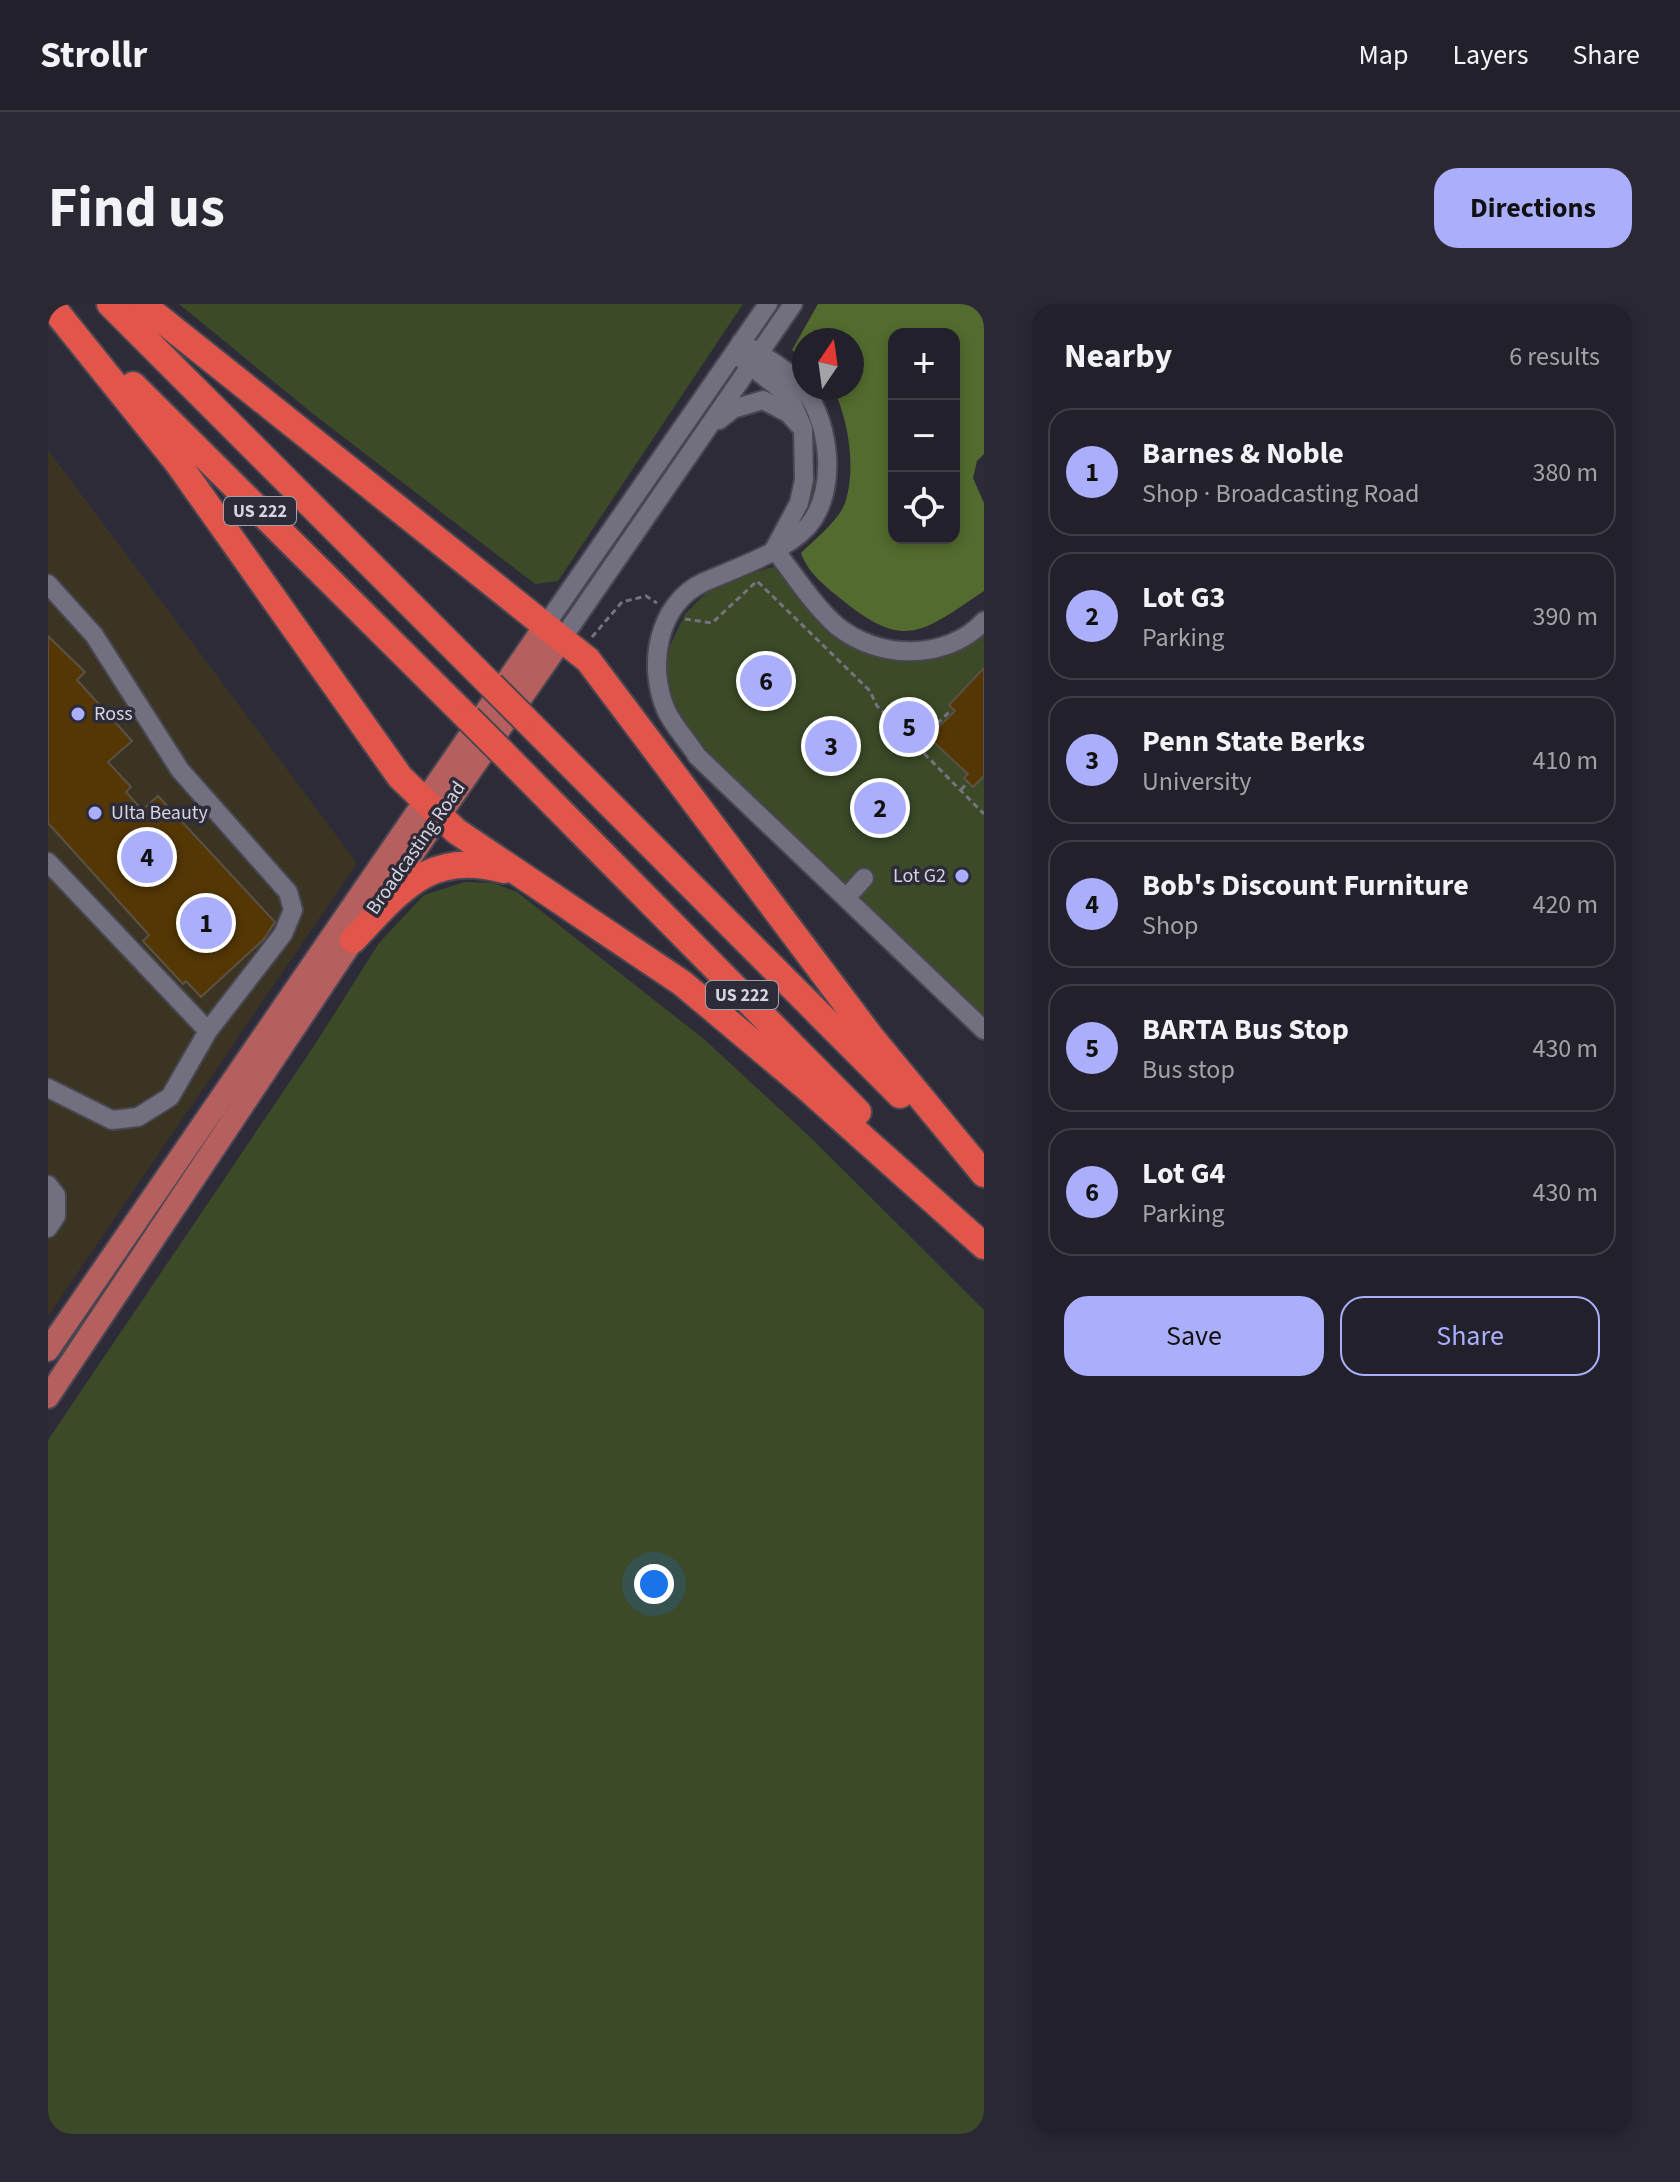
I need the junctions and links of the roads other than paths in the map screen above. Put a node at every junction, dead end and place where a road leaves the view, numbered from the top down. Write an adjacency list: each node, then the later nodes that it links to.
1 (50, 304): 14 (highway); 26 (highway, US 222, bridge)
2 (110, 304): 23 (highway, US 222, bridge)
3 (142, 304): 13 (highway)
4 (768, 304): 6 (street, Broadcasting Road)
5 (793, 304): 7 (street, Broadcasting Road)
6 (737, 348): 7 (street); 13 (street, Broadcasting Road)
7 (755, 360): 8 (street, Broadcasting Road); 9 (street); 10 (street)
8 (710, 426): 9 (street); 13 (street, Broadcasting Road)
9 (803, 428): 10 (street)
10 (774, 549): 12 (street); 18 (street)
11 (48, 584): 21 (street)
12 (984, 621)
13 (561, 638): 14 (main road, Broadcasting Road); 23 (highway)
14 (432, 808): 17 (highway); 19 (main road, Broadcasting Road); 28 (main road, Broadcasting Road)
15 (48, 862): 21 (street)
16 (864, 878): 18 (street)
17 (530, 879): 19 (highway); 27 (highway)
18 (846, 898): 20 (street)
19 (353, 940): 29 (main road, Broadcasting Road)
20 (984, 1030)
21 (208, 1031): 22 (street)
22 (48, 1088)
23 (984, 1177)
24 (48, 1185): 25 (street)
25 (48, 1228)
26 (984, 1239)
27 (984, 1246)
28 (48, 1350)
29 (56, 1367): 30 (main road, Broadcasting Road)
30 (48, 1397)

